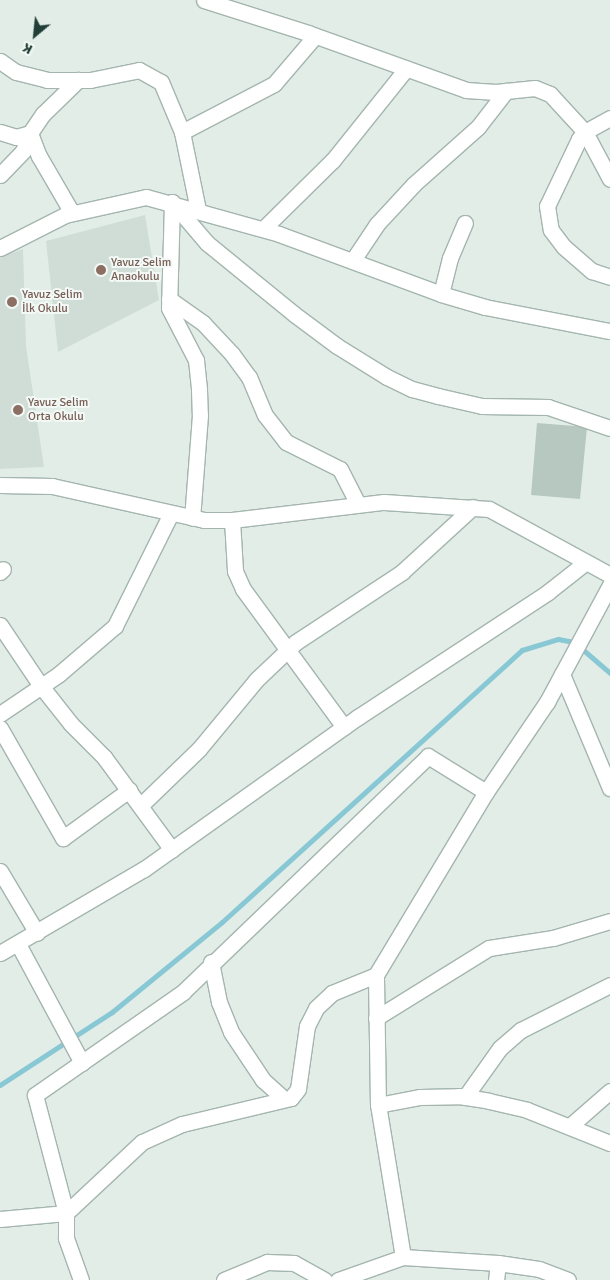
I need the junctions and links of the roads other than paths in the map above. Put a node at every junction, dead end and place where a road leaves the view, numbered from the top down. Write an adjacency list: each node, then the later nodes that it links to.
1 (204, 0): 2 (street)
2 (315, 36): 4 (street); 9 (street)
3 (0, 62): 5 (street)
4 (406, 69): 6 (street); 18 (street)
5 (78, 80): 9 (street); 11 (street)
6 (506, 91): 10 (street); 20 (street)
7 (610, 118): 10 (street)
8 (0, 132): 11 (street)
9 (182, 132): 15 (street)
10 (585, 132): 13 (street); 21 (street)
11 (30, 133): 12 (street); 16 (street)
12 (0, 174)
13 (610, 179)
14 (172, 202): 15 (street); 16 (street); 23 (street); 25 (street)
15 (198, 210): 18 (street)
16 (72, 213): 19 (street)
17 (465, 223): 22 (street)
18 (263, 229): 20 (street)
19 (0, 248)
20 (353, 260): 22 (street)
21 (610, 277)
22 (442, 294): 24 (street)
23 (169, 299): 27 (street); 30 (street)
24 (610, 331)
25 (610, 428)
26 (0, 485): 29 (street)
27 (358, 504): 28 (street); 31 (street)
28 (473, 507): 32 (street); 36 (street)
29 (170, 514): 30 (street); 38 (street)
30 (192, 518): 31 (street)
31 (232, 520): 36 (street)
32 (586, 562): 33 (street); 40 (street)
33 (610, 575)
34 (610, 585): 37 (street)
35 (0, 625): 38 (street)
36 (288, 650): 40 (street); 46 (street)
37 (562, 674): 42 (street); 45 (street)
38 (41, 686): 39 (street); 44 (street)
39 (0, 714)
40 (344, 727): 47 (street)
41 (0, 728): 44 (street)
42 (607, 770): 43 (street)
43 (610, 788)
44 (130, 790): 46 (street)
45 (486, 792): 53 (street); 54 (street)
46 (140, 805): 47 (street)
47 (172, 850): 50 (street)
48 (0, 871): 50 (street)
49 (610, 921): 56 (street)
50 (37, 933): 51 (street)
51 (18, 944): 52 (street); 57 (street)
52 (0, 953)
53 (211, 962): 57 (street); 60 (street)
54 (376, 975): 56 (street); 60 (street)
55 (610, 985): 59 (street)
56 (376, 1018): 61 (street)
57 (79, 1057): 64 (street)
58 (610, 1091): 62 (street)
59 (466, 1097): 61 (street); 62 (street)
60 (284, 1100): 64 (street)
61 (378, 1105): 66 (street)
62 (570, 1126): 63 (street)
63 (610, 1143)
64 (66, 1213): 65 (street); 69 (street)
65 (0, 1220)
66 (403, 1257): 67 (street); 68 (street)
67 (498, 1264): 73 (street); 74 (street)
68 (363, 1275): 72 (street)
69 (81, 1280)
70 (224, 1280): 71 (street)
71 (325, 1280)
72 (338, 1280)
73 (496, 1280)
74 (568, 1280)

